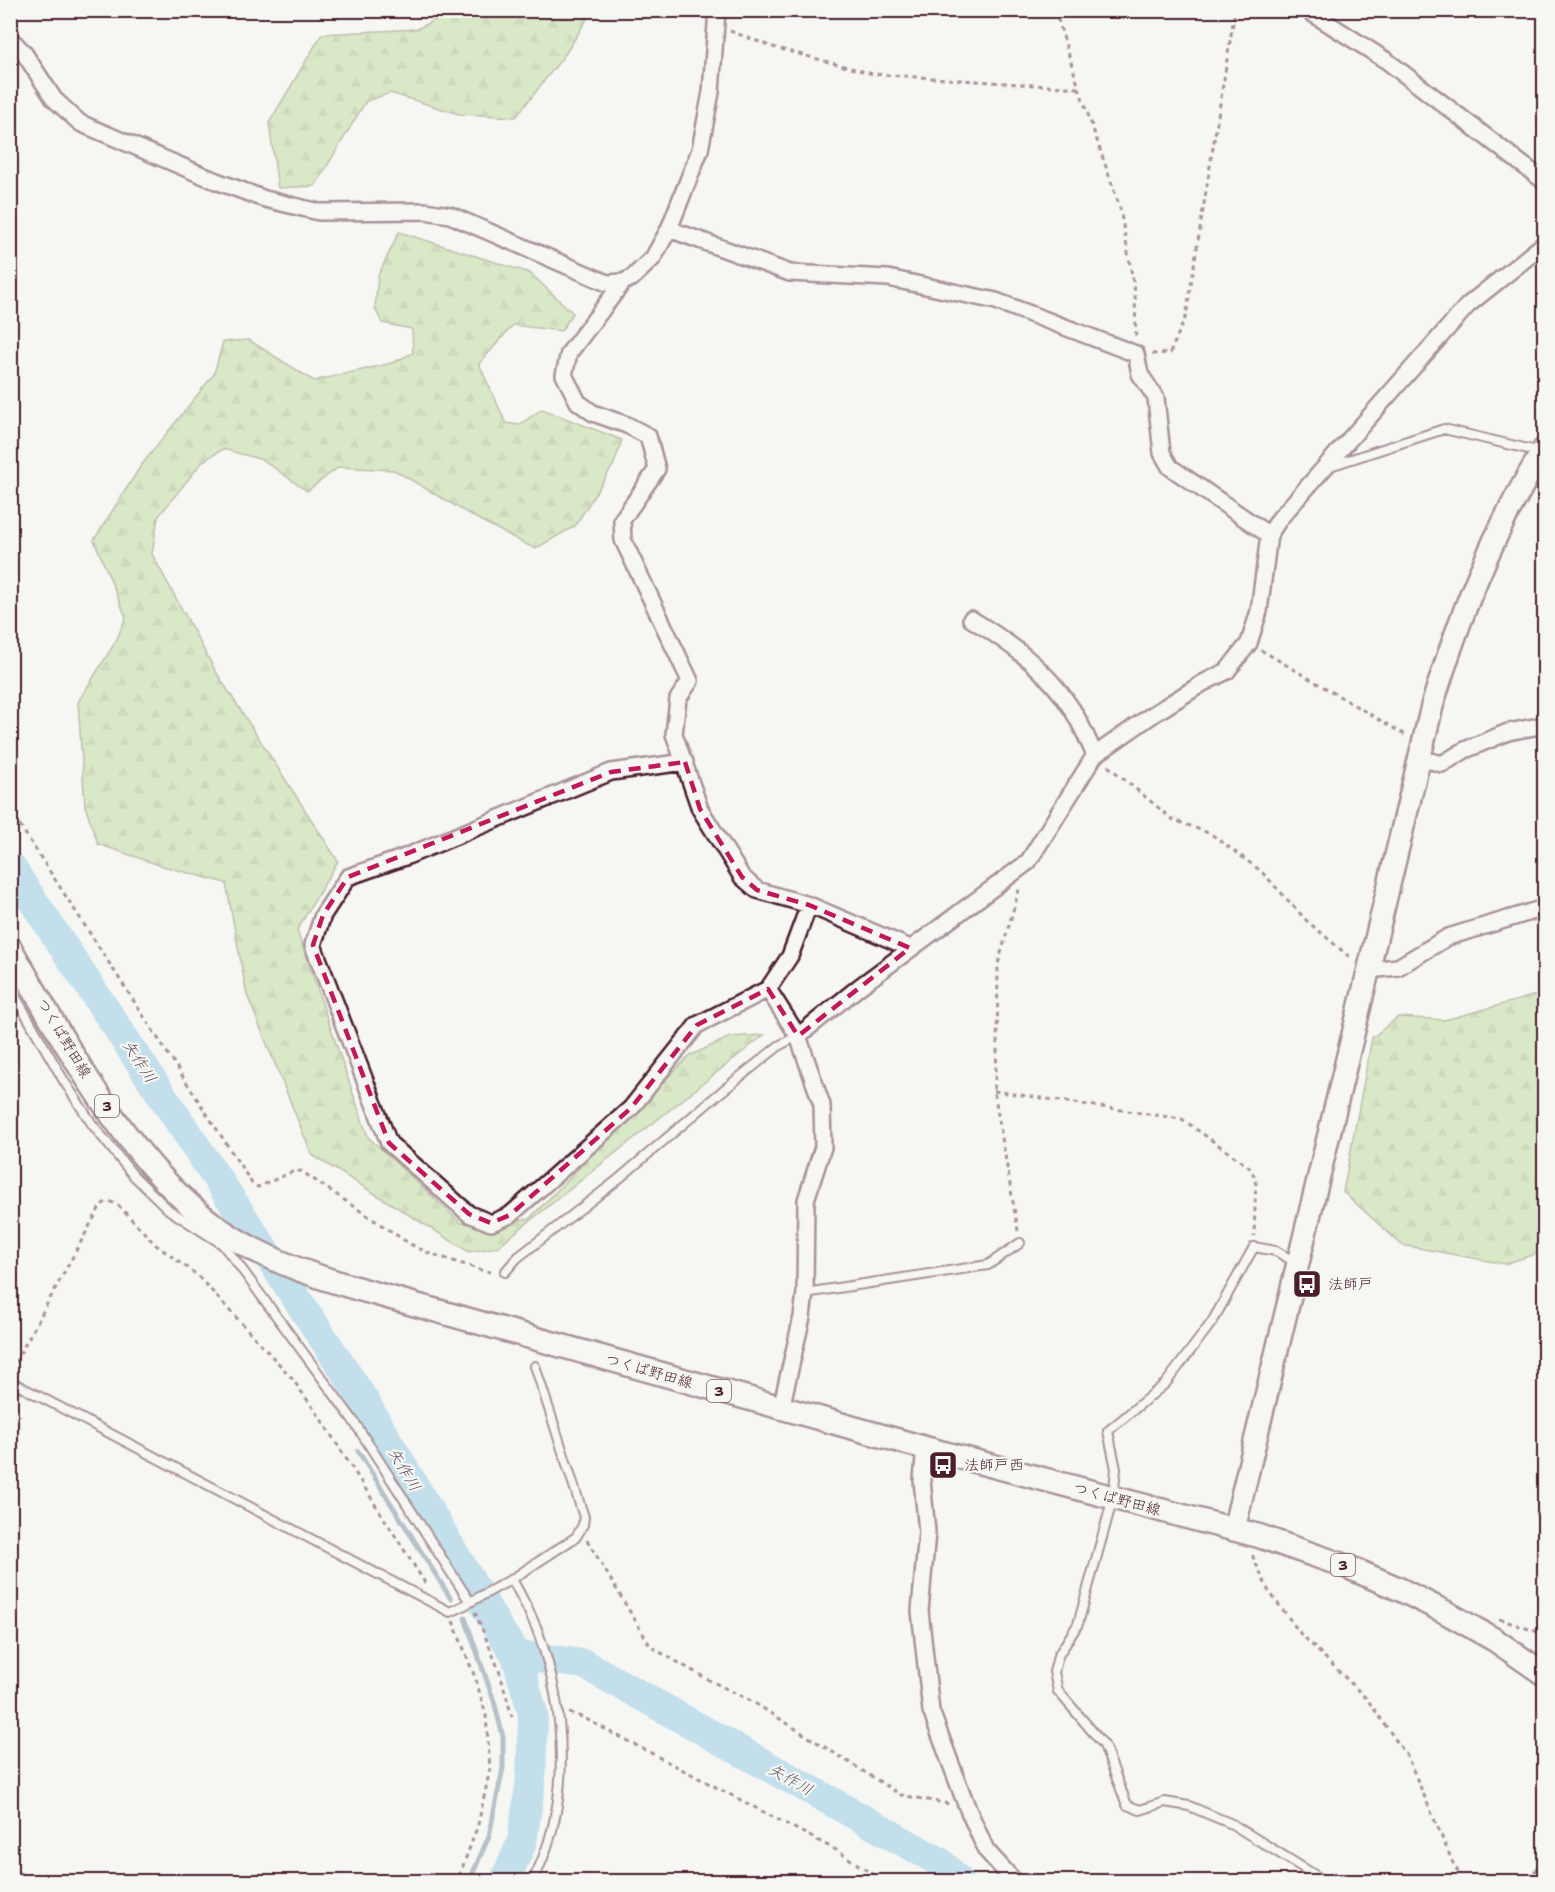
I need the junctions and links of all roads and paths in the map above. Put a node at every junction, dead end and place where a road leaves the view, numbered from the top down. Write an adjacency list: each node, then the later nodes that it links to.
1 (717, 10): 5 (street)
2 (1056, 10): 7 (path)
3 (1235, 10): 12 (path)
4 (1307, 10): 8 (street)
5 (717, 26): 7 (path); 9 (street)
6 (10, 38): 11 (street)
7 (1079, 88): 12 (path)
8 (1545, 181)
9 (669, 229): 11 (street); 12 (street)
10 (1545, 244): 14 (street)
11 (623, 282): 21 (street)
12 (1136, 354): 15 (street)
13 (1544, 451): 14 (lane); 19 (street)
14 (1326, 468): 15 (street)
15 (1269, 535): 17 (street)
16 (971, 619): 20 (street)
17 (1250, 643): 19 (path); 20 (street)
18 (1545, 725): 19 (street)
19 (1420, 752): 28 (street)
20 (1095, 755): 23 (street); 28 (path)
21 (684, 762): 24 (street); 30 (street)
22 (10, 810): 37 (path)
23 (1028, 862): 27 (street); 32 (path)
24 (809, 905): 27 (street); 30 (street)
25 (1545, 908): 28 (street)
26 (10, 948): 33 (main road, つくば野田線 / 3)
27 (910, 948): 31 (street)
28 (1368, 970): 36 (street)
29 (10, 987): 33 (lane)
30 (768, 989): 31 (street)
31 (798, 1036): 37 (lane); 38 (street)
32 (994, 1091): 34 (path); 35 (path)
33 (222, 1235): 42 (main road, つくば野田線 / 3); 50 (lane)
34 (1020, 1243): 38 (lane)
35 (1254, 1247): 36 (lane); 44 (lane)
36 (1299, 1264): 45 (street)
37 (505, 1272)
38 (805, 1293): 42 (street)
39 (535, 1366): 46 (lane)
40 (10, 1370): 49 (path)
41 (10, 1382): 49 (lane)
42 (781, 1408): 43 (main road, つくば野田線 / 3)
43 (925, 1448): 44 (main road, つくば野田線 / 3); 55 (street)
44 (1113, 1498): 45 (main road, つくば野田線 / 3); 63 (lane)
45 (1234, 1530): 47 (main road, つくば野田線 / 3)
46 (581, 1531): 48 (lane); 55 (path)
47 (1258, 1536): 52 (main road, つくば野田線 / 3); 64 (path)
48 (512, 1579): 50 (lane); 53 (lane)
49 (429, 1600): 51 (lane)
50 (472, 1601): 51 (lane); 54 (path)
51 (450, 1612): 59 (path)
52 (1545, 1674)
53 (558, 1711): 60 (lane); 61 (path)
54 (512, 1717)
55 (967, 1808): 62 (street)
56 (10, 1868): 58 (path)
57 (1545, 1872): 65 (street)
58 (37, 1881)
59 (457, 1881)
60 (532, 1881)
61 (884, 1881)
62 (1015, 1881)
63 (1326, 1881)
64 (1464, 1881)
65 (1540, 1881)

